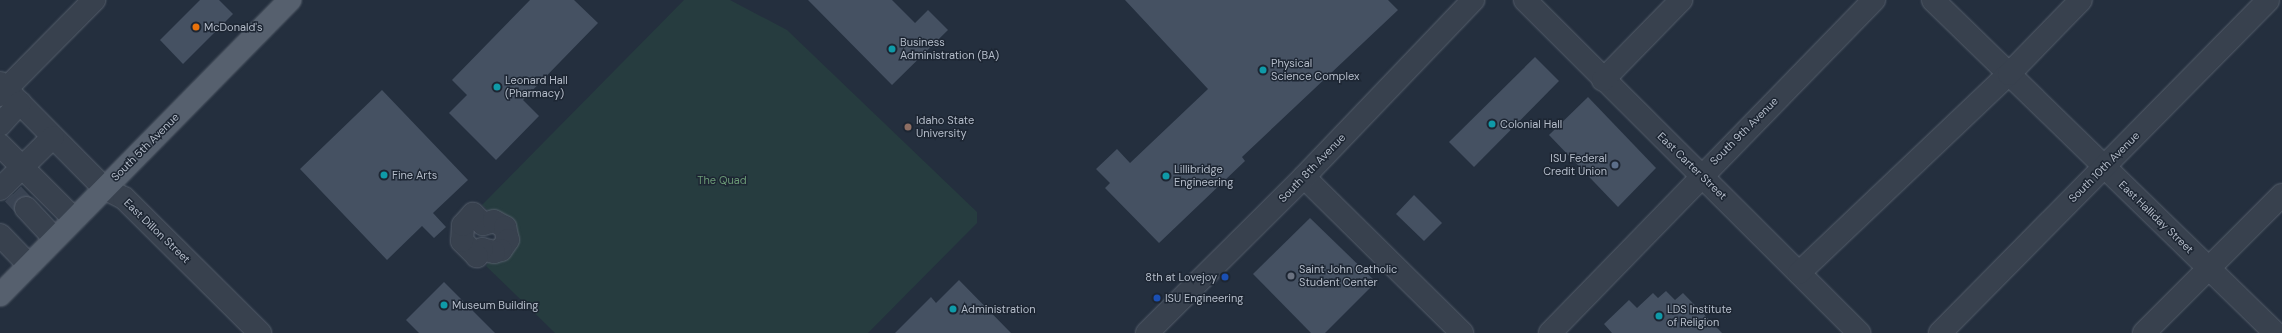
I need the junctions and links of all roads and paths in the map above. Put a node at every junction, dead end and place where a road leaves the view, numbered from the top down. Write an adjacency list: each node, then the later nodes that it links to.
1 (94, 0): 12 (street)
2 (290, 0): 20 (main road, South 5th Avenue)
3 (1473, 0): 19 (street, South 8th Avenue)
4 (1525, 0): 11 (street, East Carter Street)
5 (1681, 0): 11 (street)
6 (1874, 0): 18 (street, South 9th Avenue)
7 (1933, 0): 10 (street, East Halliday Street)
8 (2081, 0): 10 (street)
9 (2268, 0): 16 (street, South 10th Avenue)
10 (2009, 74): 16 (street, East Halliday Street); 28 (street)
11 (1603, 80): 18 (street, East Carter Street)
12 (6, 93): 13 (street); 14 (street, East Dillon Street)
13 (0, 125)
14 (53, 137): 17 (street); 20 (street, East Dillon Street)
15 (0, 144): 17 (street)
16 (2104, 166): 27 (street, East Halliday Street); 35 (street, South 10th Avenue)
17 (21, 167): 21 (street); 23 (street)
18 (1701, 174): 28 (street, East Carter Street); 33 (street, South 9th Avenue)
19 (1304, 177): 31 (street, South 8th Avenue); 32 (street)
20 (104, 188): 23 (main road, South 5th Avenue); 30 (street, East Dillon Street)
21 (11, 194): 25 (street)
22 (2282, 195): 27 (street)
23 (74, 219): 25 (main road, South 5th Avenue)
24 (0, 235): 26 (street)
25 (55, 238): 26 (main road, South 5th Avenue)
26 (29, 265): 29 (main road, South 5th Avenue)
27 (2209, 268): 36 (street); 37 (street, East Halliday Street)
28 (1799, 273): 34 (street, East Carter Street)
29 (0, 295)
30 (260, 333)
31 (1147, 333)
32 (1462, 333)
33 (1550, 333)
34 (1859, 333)
35 (1940, 333)
36 (2144, 333)
37 (2275, 333)

